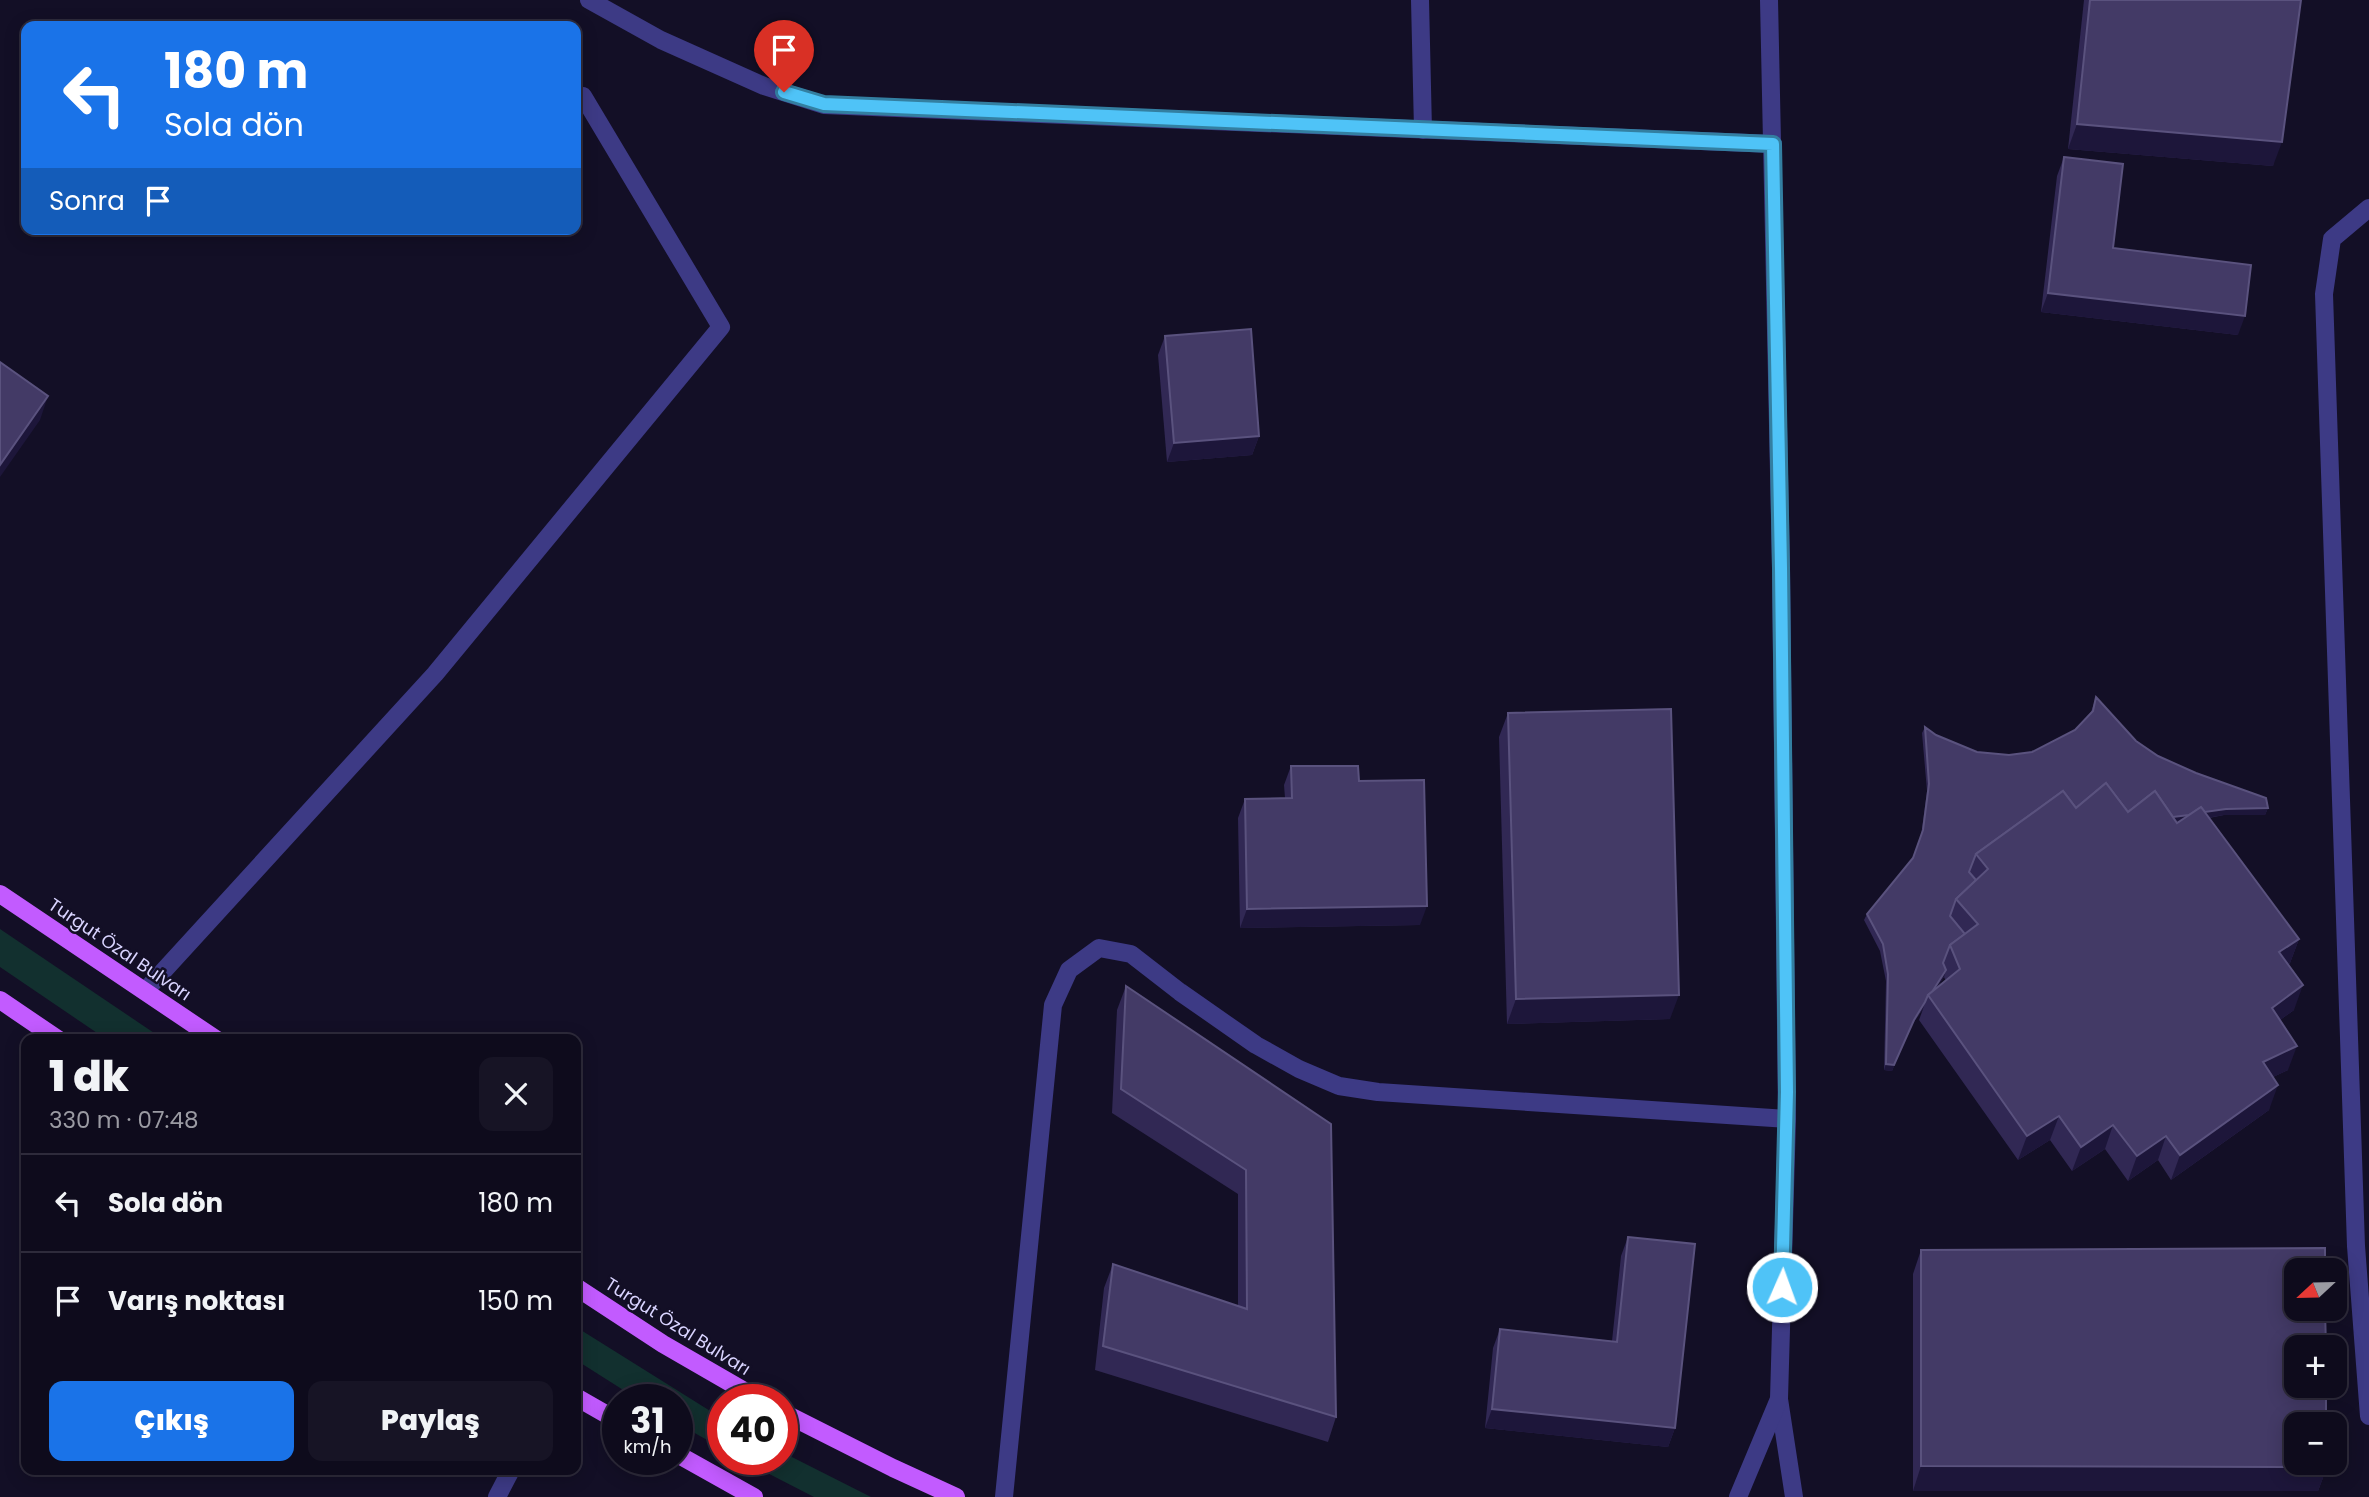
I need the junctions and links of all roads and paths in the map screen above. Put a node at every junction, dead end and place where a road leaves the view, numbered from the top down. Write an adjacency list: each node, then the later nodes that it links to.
1 (589, 0): 5 (street)
2 (1420, 0): 5 (street)
3 (1769, 0): 6 (street)
4 (583, 96): 9 (street)
5 (1423, 130): 6 (street)
6 (1773, 144): 13 (street)
7 (2369, 208): 19 (street)
8 (0, 894): 9 (main road, Turgut Özal Bulvarı)
9 (145, 990): 12 (main road, Turgut Özal Bulvarı)
10 (0, 1000): 11 (main road)
11 (50, 1034)
12 (208, 1034)
13 (1787, 1119): 16 (street); 26 (street)
14 (581, 1290): 15 (main road, Turgut Özal Bulvarı)
15 (732, 1384)
16 (1779, 1399): 27 (street); 28 (street)
17 (581, 1400): 18 (main road)
18 (602, 1411)
19 (2369, 1416)
20 (798, 1420): 25 (main road)
21 (693, 1463): 24 (main road)
22 (508, 1475): 23 (street)
23 (497, 1497)
24 (754, 1497)
25 (956, 1497)
26 (1004, 1497)
27 (1738, 1497)
28 (1794, 1497)

